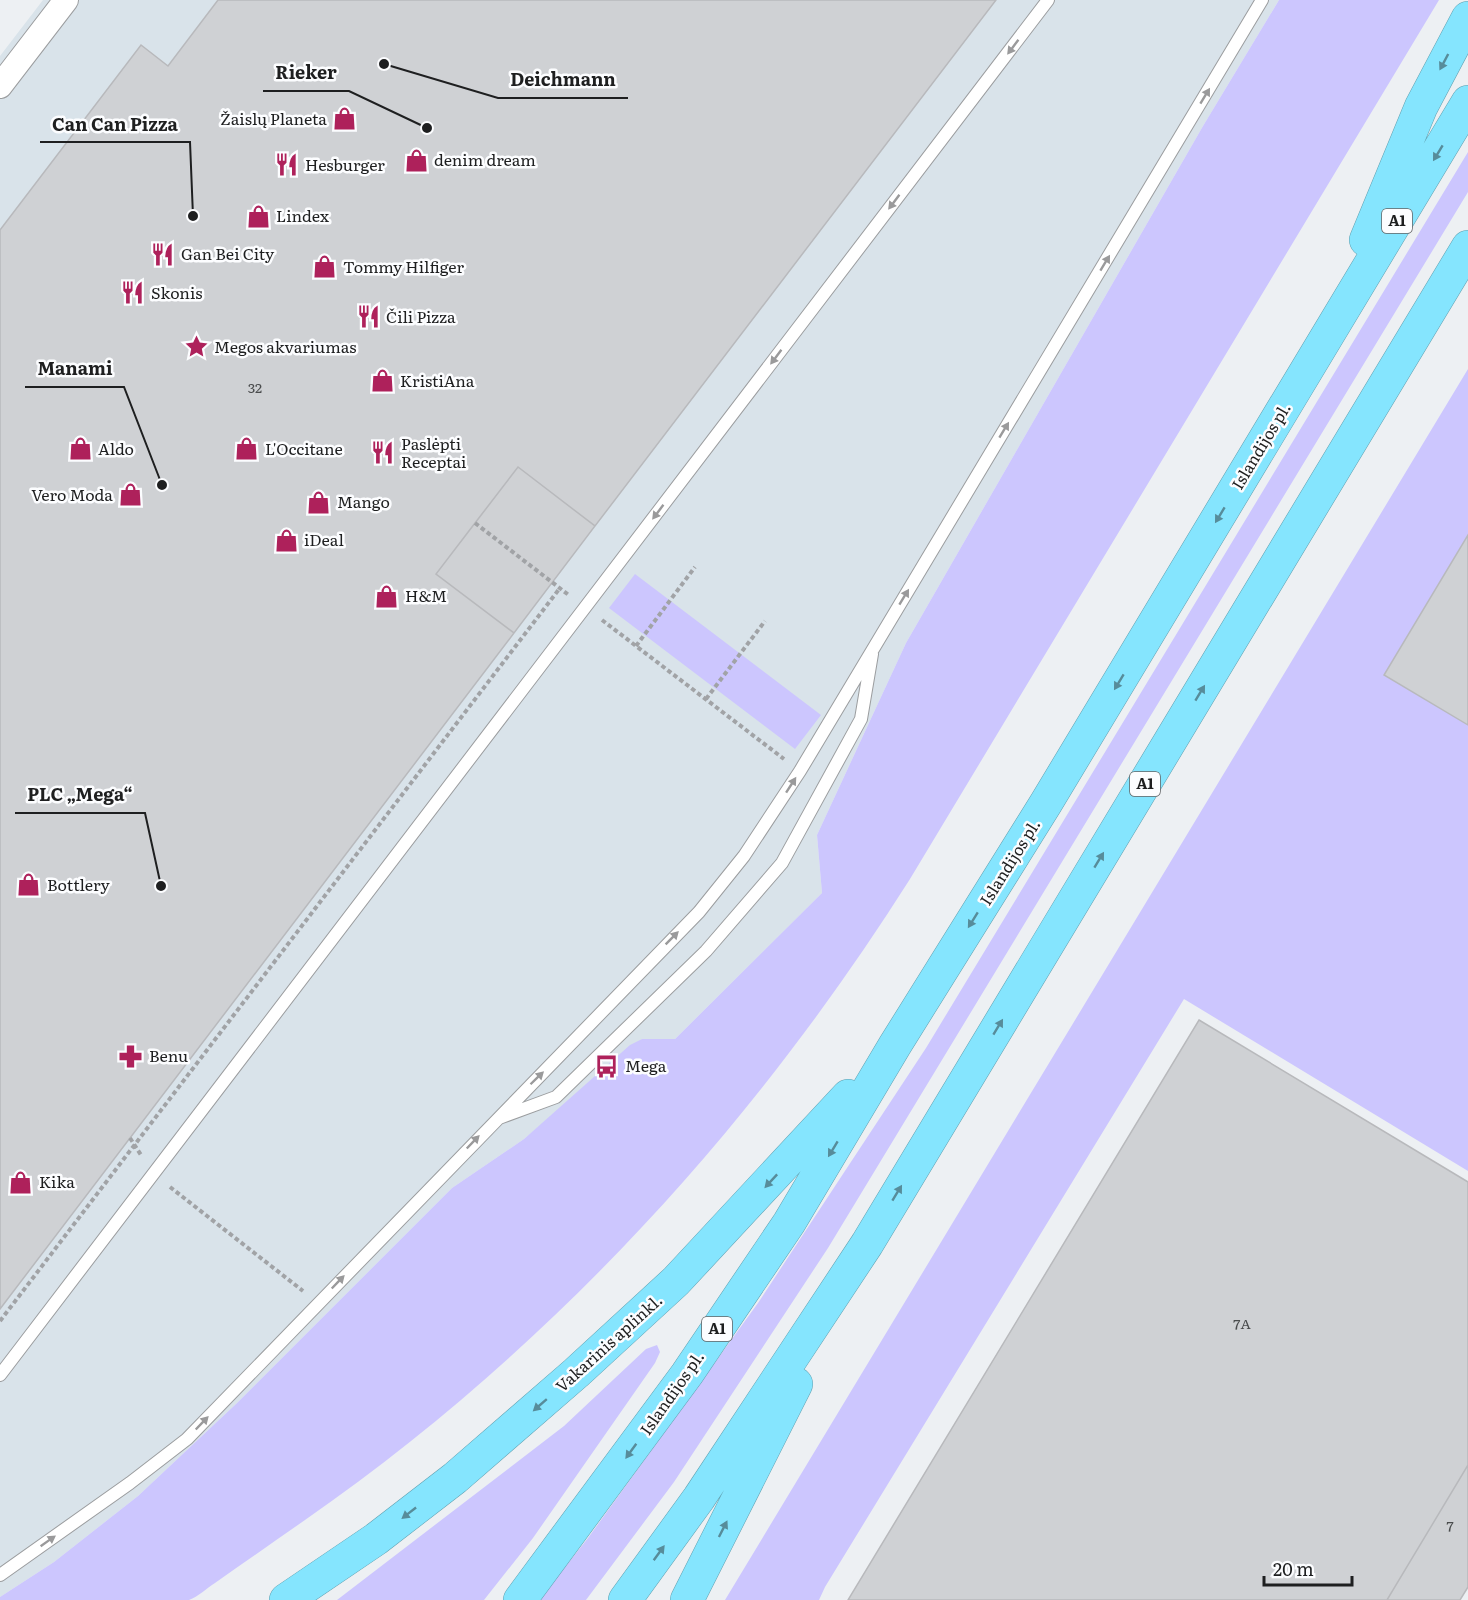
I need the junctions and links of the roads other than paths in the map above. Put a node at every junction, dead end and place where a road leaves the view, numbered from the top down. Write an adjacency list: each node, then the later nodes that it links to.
1 (66, 0): 5 (street)
2 (1048, 0): 15 (lane, one-way to 15)
3 (1262, 0): 11 (lane, one-way to 3)
4 (1468, 18): 10 (highway, one-way to 10)
5 (0, 86)
6 (1468, 102): 10 (highway, Islandijos pl. / A1, one-way to 10)
7 (1468, 247): 9 (highway, A1)
8 (1468, 264): 9 (highway)
9 (1422, 324): 14 (highway, A1, one-way to 9)
10 (1326, 339): 12 (highway, Islandijos pl. / A1, one-way to 12)
11 (874, 647): 13 (lane, one-way to 11); 13 (lane)
12 (896, 1045): 17 (highway, Vakarinis aplinkl., one-way to 17); 18 (highway, Islandijos pl. / A1, one-way to 18)
13 (495, 1119): 16 (lane, one-way to 13)
14 (867, 1244): 19 (highway, A1, one-way to 14); 20 (highway, one-way to 14)
15 (0, 1375)
16 (0, 1575)
17 (286, 1600)
18 (520, 1600)
19 (625, 1600)
20 (687, 1600)

